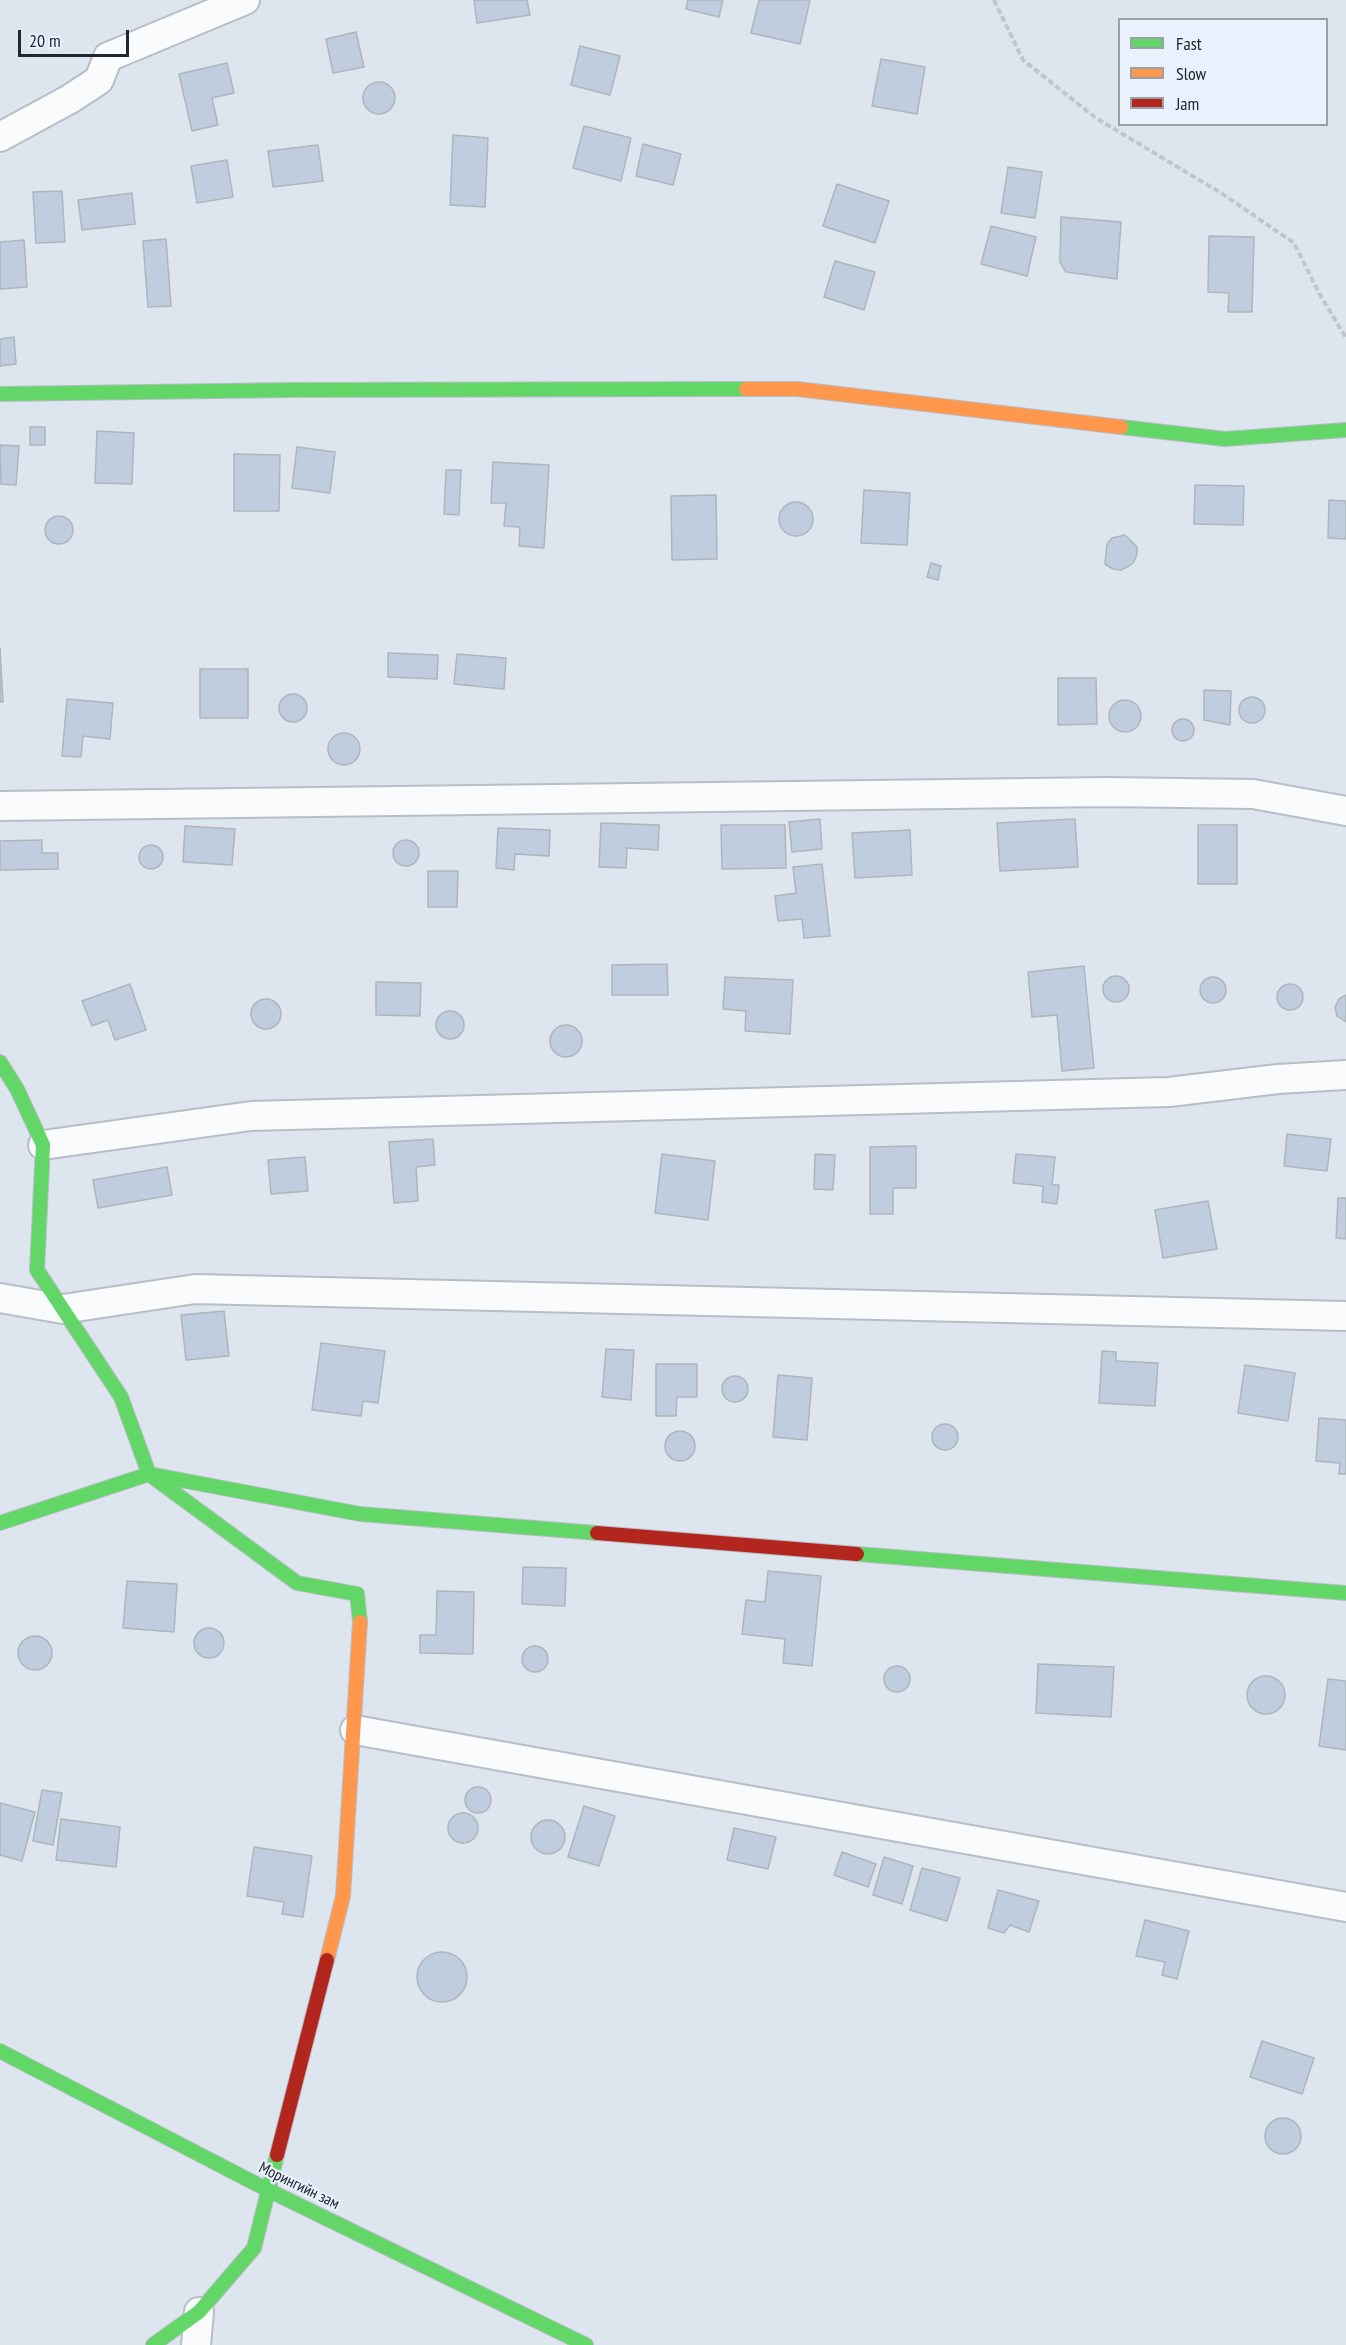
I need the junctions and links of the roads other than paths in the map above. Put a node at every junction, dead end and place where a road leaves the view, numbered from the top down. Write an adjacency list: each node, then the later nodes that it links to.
1 (244, 0): 2 (street)
2 (0, 137)
3 (0, 394): 4 (street)
4 (1346, 429)
5 (0, 806): 6 (street)
6 (1346, 811)
7 (0, 1062): 9 (street)
8 (1346, 1075): 10 (street)
9 (8, 1088): 10 (street)
10 (44, 1144): 12 (street)
11 (0, 1298): 12 (street)
12 (63, 1309): 13 (street); 14 (street)
13 (1346, 1316)
14 (149, 1474): 15 (street); 16 (street); 17 (street)
15 (0, 1523)
16 (1346, 1593)
17 (355, 1730): 18 (street); 20 (street)
18 (1346, 1907)
19 (0, 2051): 20 (street, Морингийн зам)
20 (268, 2190): 21 (street); 24 (street, Морингийн зам)
21 (199, 2312): 22 (street); 23 (street)
22 (153, 2345)
23 (196, 2345)
24 (586, 2345)

